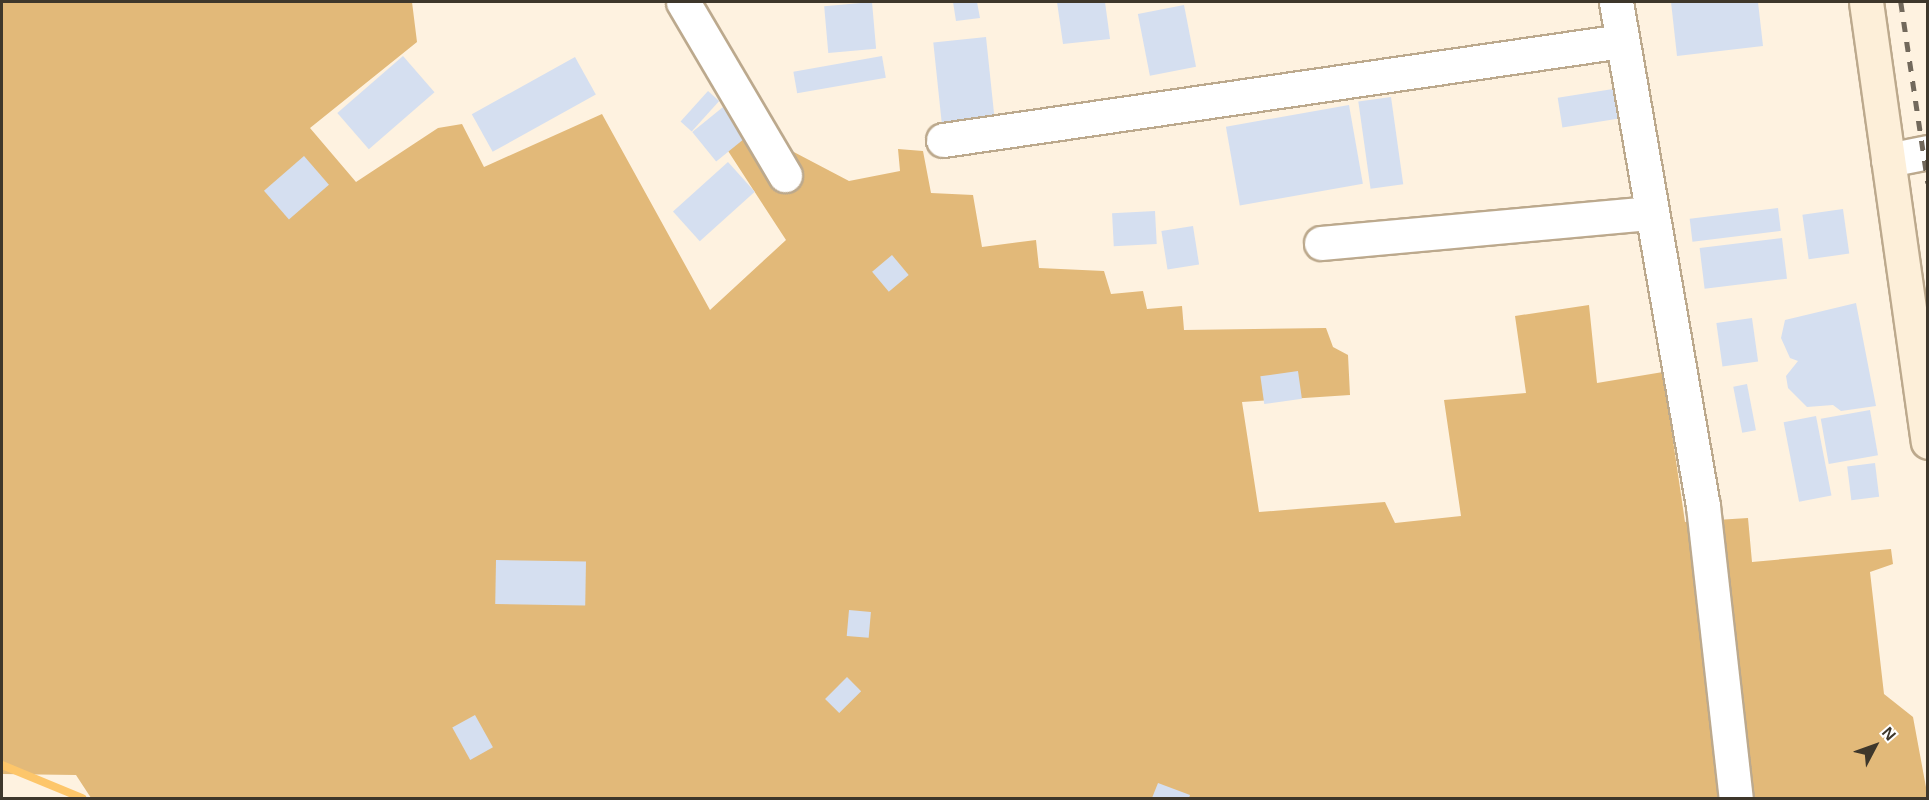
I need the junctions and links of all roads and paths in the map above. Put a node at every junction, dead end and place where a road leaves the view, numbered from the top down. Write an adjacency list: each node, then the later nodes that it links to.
1 (683, 2): 8 (street)
2 (1616, 2): 4 (street)
3 (1866, 2): 7 (main road)
4 (1622, 40): 5 (street); 9 (street)
5 (943, 140)
6 (1928, 152): 7 (street)
7 (1888, 160): 11 (main road)
8 (784, 175)
9 (1649, 213): 10 (street); 12 (street)
10 (1321, 243)
11 (1928, 442)
12 (1736, 798)

